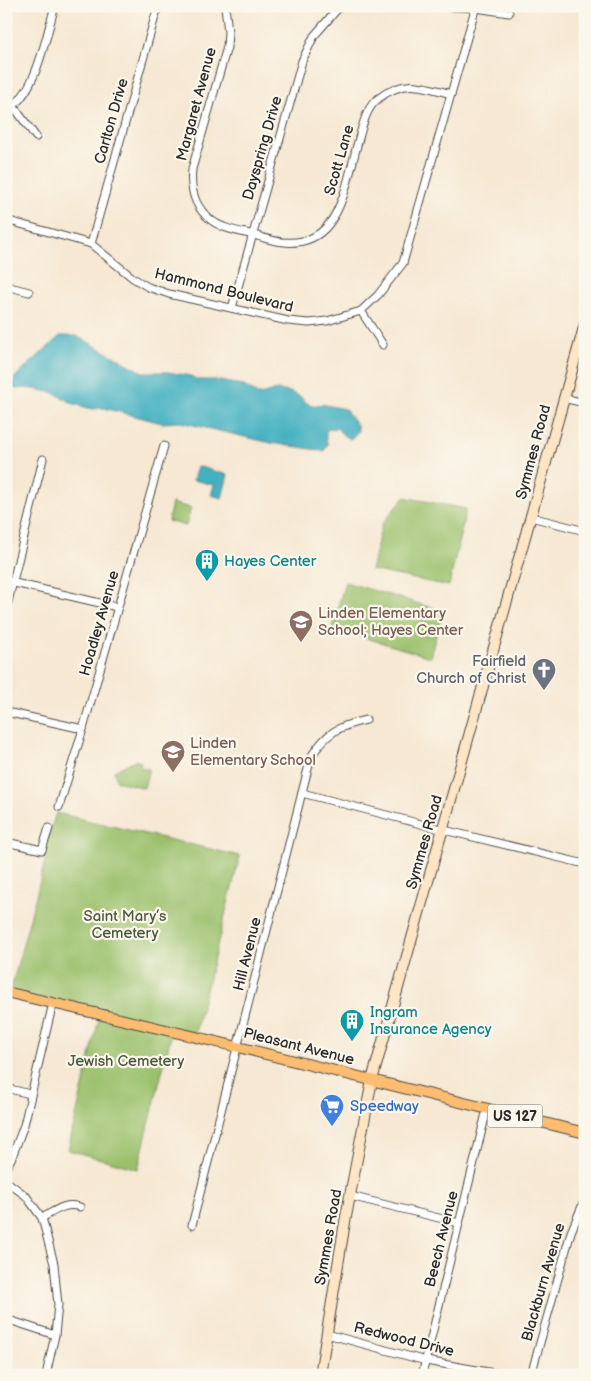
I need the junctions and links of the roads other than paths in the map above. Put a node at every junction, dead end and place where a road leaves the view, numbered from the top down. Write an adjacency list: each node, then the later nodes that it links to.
1 (55, 6): 9 (street)
2 (158, 6): 13 (street, Carlton Drive)
3 (224, 6): 12 (street, Margaret Avenue)
4 (340, 6): 12 (street, Dayspring Drive)
5 (437, 6): 6 (street)
6 (476, 7): 7 (street); 8 (street, Hammond Boulevard)
7 (510, 13)
8 (451, 94): 12 (street, Scott Lane); 17 (street, Hammond Boulevard)
9 (10, 108): 10 (street)
10 (36, 137)
11 (6, 220): 13 (street, Hammond Boulevard)
12 (252, 234): 16 (street, Dayspring Drive)
13 (91, 244): 16 (street, Hammond Boulevard)
14 (6, 286): 15 (street)
15 (29, 292)
16 (232, 308): 17 (street, Hammond Boulevard)
17 (361, 311): 19 (street)
18 (585, 324): 20 (main road, Symmes Road)
19 (383, 345)
20 (563, 398): 21 (street); 24 (main road, Symmes Road)
21 (585, 403)
22 (164, 446): 27 (street, Hoadley Avenue)
23 (44, 459): 26 (street)
24 (531, 517): 25 (street); 35 (main road, Symmes Road)
25 (585, 531)
26 (9, 582): 27 (street); 28 (street)
27 (117, 607): 31 (street, Hoadley Avenue)
28 (6, 610)
29 (6, 712): 31 (street)
30 (366, 720): 32 (street, Hill Avenue)
31 (83, 729): 33 (street, Hoadley Avenue)
32 (302, 793): 35 (street); 40 (street, Hill Avenue)
33 (59, 807)
34 (49, 828): 36 (street)
35 (444, 830): 37 (street); 41 (main road, Symmes Road)
36 (6, 842)
37 (585, 864)
38 (6, 992): 39 (main road, Pleasant Avenue / US 127)
39 (53, 1003): 40 (main road, Pleasant Avenue / US 127); 43 (street)
40 (238, 1047): 41 (main road, Pleasant Avenue / US 127); 53 (street, Hill Avenue)
41 (372, 1080): 44 (main road, Pleasant Avenue / US 127); 48 (main road, Symmes Road)
42 (6, 1088): 43 (street)
43 (30, 1094): 46 (street)
44 (487, 1109): 45 (main road, Pleasant Avenue / US 127); 52 (street, Beech Avenue)
45 (585, 1133)
46 (6, 1168)
47 (6, 1181): 51 (street)
48 (350, 1196): 52 (street); 55 (main road, Symmes Road)
49 (585, 1199): 62 (street, Blackburn Avenue)
50 (80, 1207): 51 (street)
51 (42, 1218): 56 (street)
52 (459, 1223): 57 (street, Beech Avenue)
53 (192, 1225)
54 (6, 1319): 56 (street)
55 (327, 1334): 57 (street, Redwood Drive); 59 (main road, Symmes Road)
56 (56, 1336): 58 (street)
57 (426, 1361): 60 (street, Beech Avenue); 61 (street, Redwood Drive)
58 (46, 1375)
59 (320, 1375)
60 (422, 1375)
61 (505, 1375)
62 (531, 1375)

